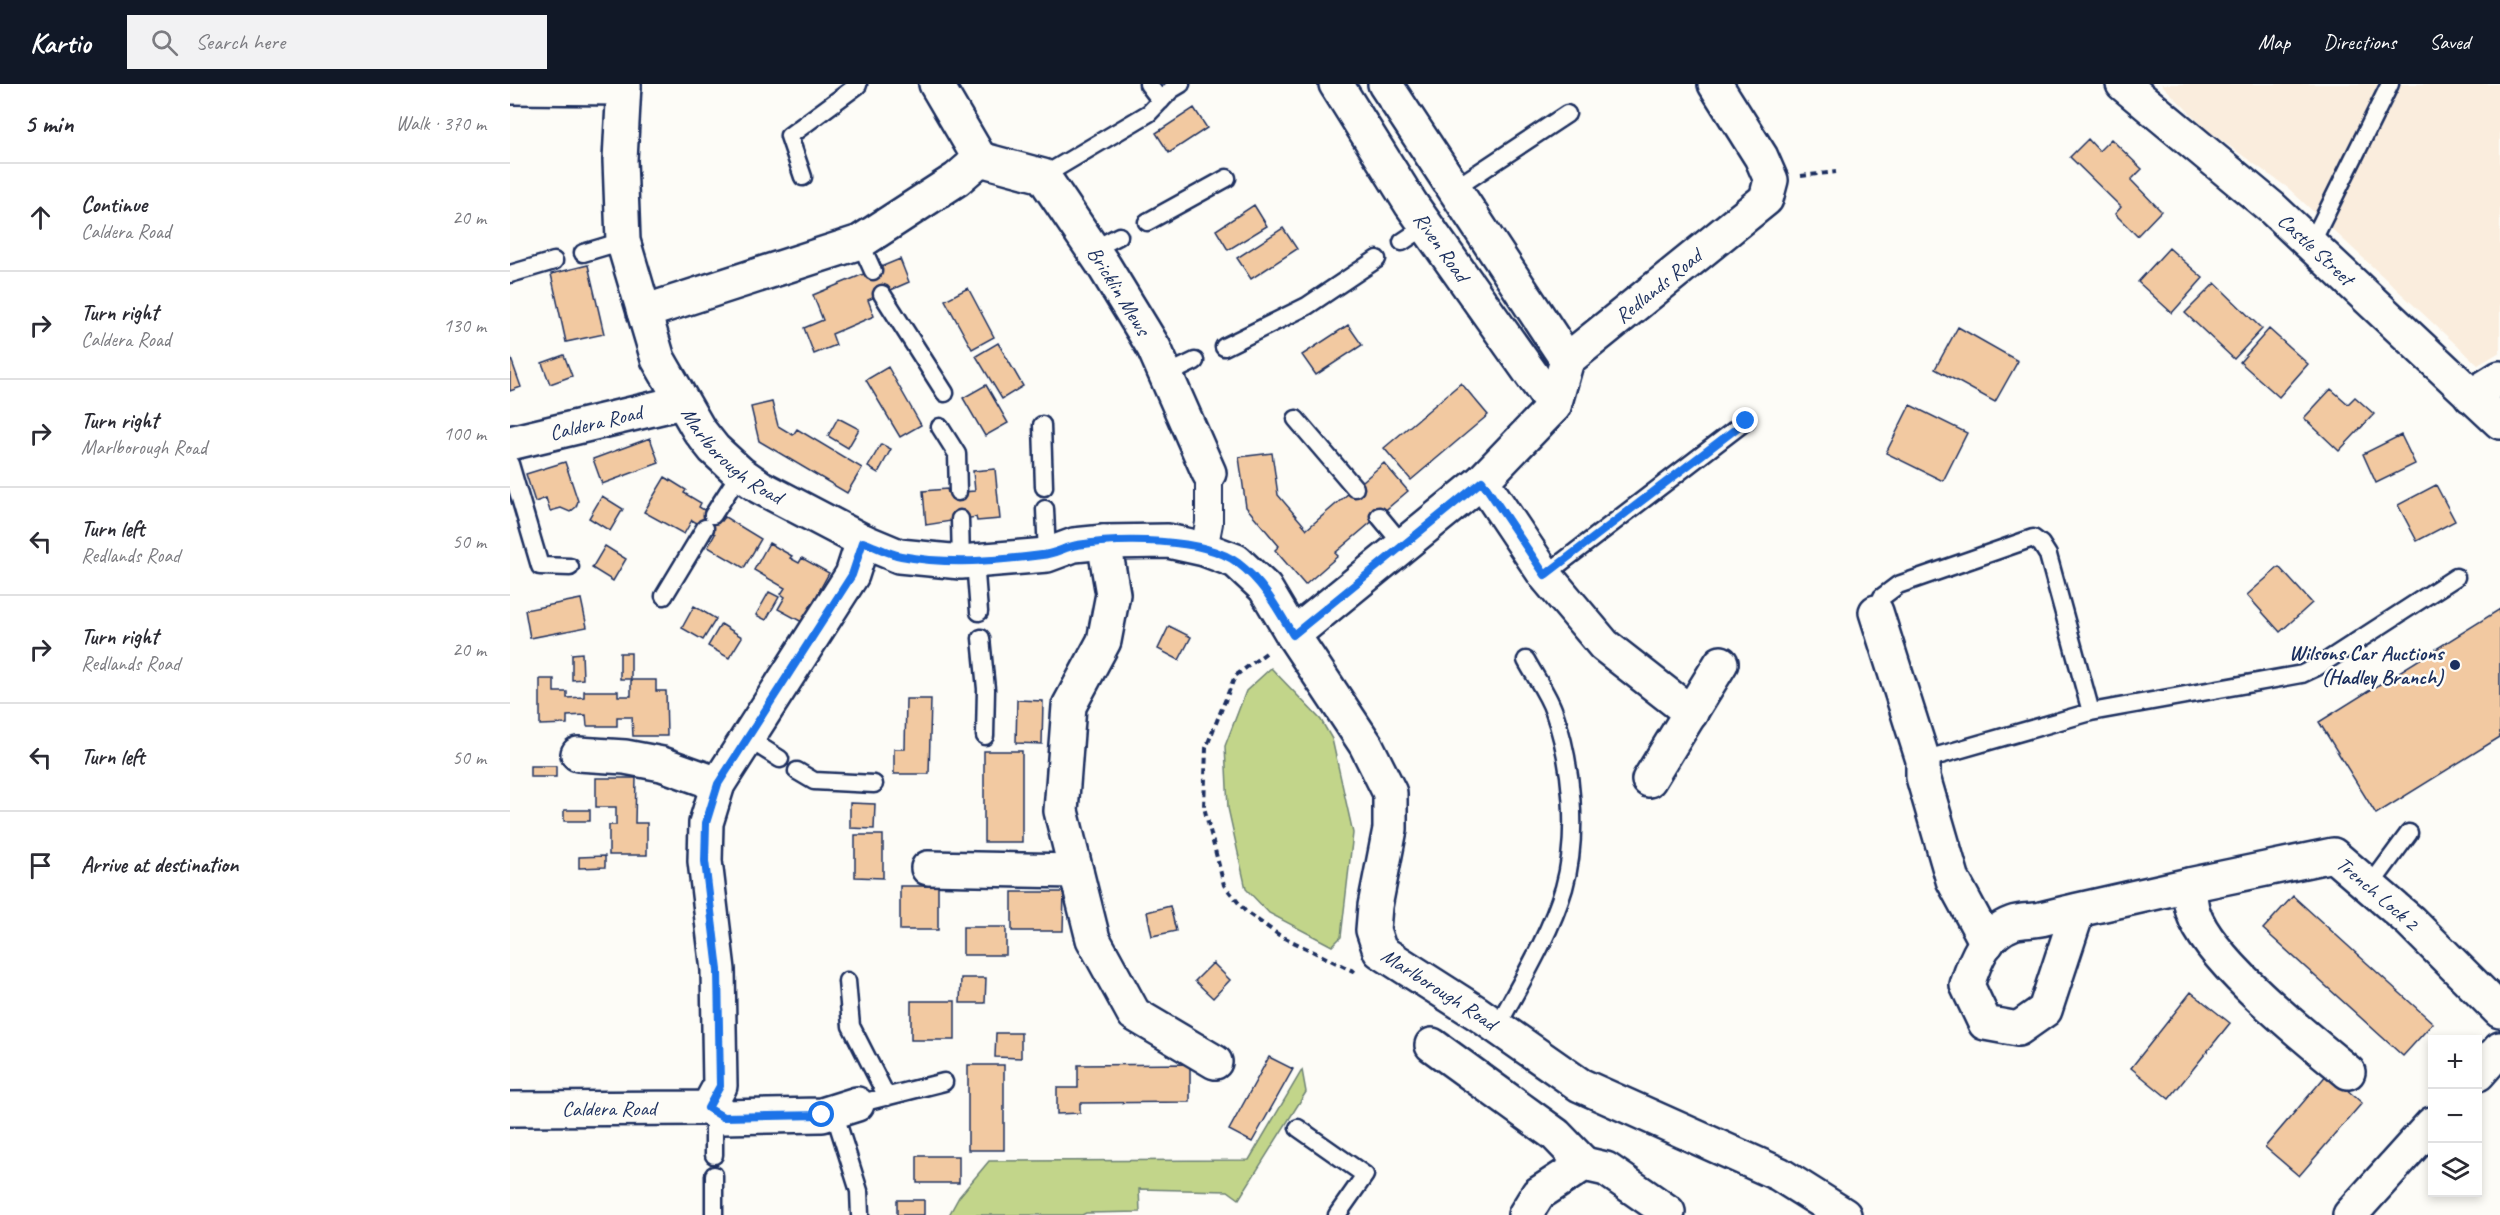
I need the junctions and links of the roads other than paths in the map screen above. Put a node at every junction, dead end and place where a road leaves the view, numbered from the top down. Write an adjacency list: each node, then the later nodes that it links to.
1 (936, 84): 14 (street)
2 (1148, 84): 12 (lane)
3 (1181, 84): 12 (lane)
4 (1336, 84): 36 (street, Riven Road)
5 (1385, 84): 18 (street, Riven Road)
6 (1715, 84): 29 (street, Redlands Road)
7 (2123, 84): 21 (street, Castle Street)
8 (858, 85): 16 (lane)
9 (2387, 85): 21 (lane)
10 (624, 86): 11 (street); 20 (street, Marlborough Road)
11 (510, 87)
12 (1161, 101): 15 (lane)
13 (1567, 114): 18 (lane)
14 (968, 169): 15 (street); 27 (street)
15 (1042, 176): 31 (street, Bricklin Mews)
16 (803, 177)
17 (1227, 178): 19 (lane)
18 (1454, 189): 29 (street, Riven Road)
19 (1147, 222)
20 (623, 241): 22 (lane); 27 (street, Marlborough Road)
21 (2310, 246): 34 (street, Castle Street)
22 (583, 253)
23 (1377, 259): 28 (lane)
24 (554, 261): 25 (lane)
25 (510, 274)
26 (882, 294): 33 (lane)
27 (644, 312): 35 (street, Marlborough Road)
28 (1224, 347)
29 (1568, 360): 36 (street)
30 (1195, 361): 31 (lane)
31 (1166, 375): 45 (street, Bricklin Mews)
32 (2500, 378): 34 (street)
33 (945, 393)
34 (2471, 396): 39 (street, Castle Street)
35 (682, 402): 42 (street, Caldera Road); 44 (street, Marlborough Road)
36 (1554, 406): 46 (street)
37 (1296, 419): 48 (lane)
38 (1746, 421): 60 (lane)
39 (2500, 422)
40 (1042, 425): 47 (lane)
41 (940, 427): 49 (lane)
42 (510, 443)
43 (510, 464): 59 (lane)
44 (740, 473): 53 (street, Marlborough Road); 62 (lane)
45 (1209, 473): 56 (street)
46 (1482, 481): 55 (street); 60 (street)
47 (1044, 487)
48 (1355, 488)
49 (958, 492)
50 (1045, 509): 57 (lane)
51 (1378, 516): 55 (lane)
52 (960, 519): 58 (lane)
53 (863, 542): 58 (street, Marlborough Road); 72 (street)
54 (1104, 542): 56 (street, Marlborough Road); 57 (street, Marlborough Road); 82 (street)
55 (1403, 545): 65 (street)
56 (1204, 549): 65 (street, Marlborough Road)
57 (1047, 555): 58 (street, Marlborough Road)
58 (968, 561): 63 (lane)
59 (570, 567)
60 (1545, 575): 70 (street)
61 (2456, 577): 69 (lane)
62 (664, 596)
63 (979, 612)
64 (1876, 612): 69 (lane); 75 (street)
65 (1293, 635): 89 (street, Marlborough Road)
66 (981, 638): 71 (lane)
67 (1526, 660): 89 (lane)
68 (1721, 663): 70 (street)
69 (2091, 712): 75 (lane)
70 (1691, 713): 77 (street)
71 (985, 736)
72 (747, 738): 74 (lane); 78 (street)
73 (578, 754): 78 (street)
74 (780, 759)
75 (1923, 760): 86 (street)
76 (797, 771): 79 (lane)
77 (1649, 780)
78 (718, 784): 98 (street)
79 (874, 784)
80 (2409, 833): 84 (lane)
81 (928, 868): 82 (street)
82 (1076, 871): 92 (street)
83 (2188, 885): 84 (street, Trench Lock 2); 85 (street, Trench Lock 2); 94 (street)
84 (2370, 886): 88 (street, Trench Lock 2)
85 (2078, 910): 86 (street, Trench Lock 2); 86 (street, Trench Lock 2)
86 (1987, 943)
87 (847, 981): 96 (lane)
88 (2500, 1011)
89 (1497, 1027): 109 (street, Marlborough Road)
90 (1432, 1045): 102 (street)
91 (2500, 1049): 93 (street)
92 (1215, 1062)
93 (2482, 1069)
94 (2348, 1072)
95 (944, 1082): 96 (lane)
96 (859, 1104): 98 (street, Caldera Road); 107 (lane)
97 (510, 1109): 98 (street, Caldera Road)
98 (711, 1110): 101 (lane)
99 (1298, 1128): 108 (lane)
100 (2428, 1129): 110 (street)
101 (714, 1155)
102 (1584, 1164): 104 (street); 105 (street)
103 (714, 1175): 106 (lane)
104 (1532, 1205)
105 (1668, 1212)
106 (714, 1215)
107 (860, 1215)
108 (1337, 1215)
109 (1844, 1215)
110 (2350, 1215)

